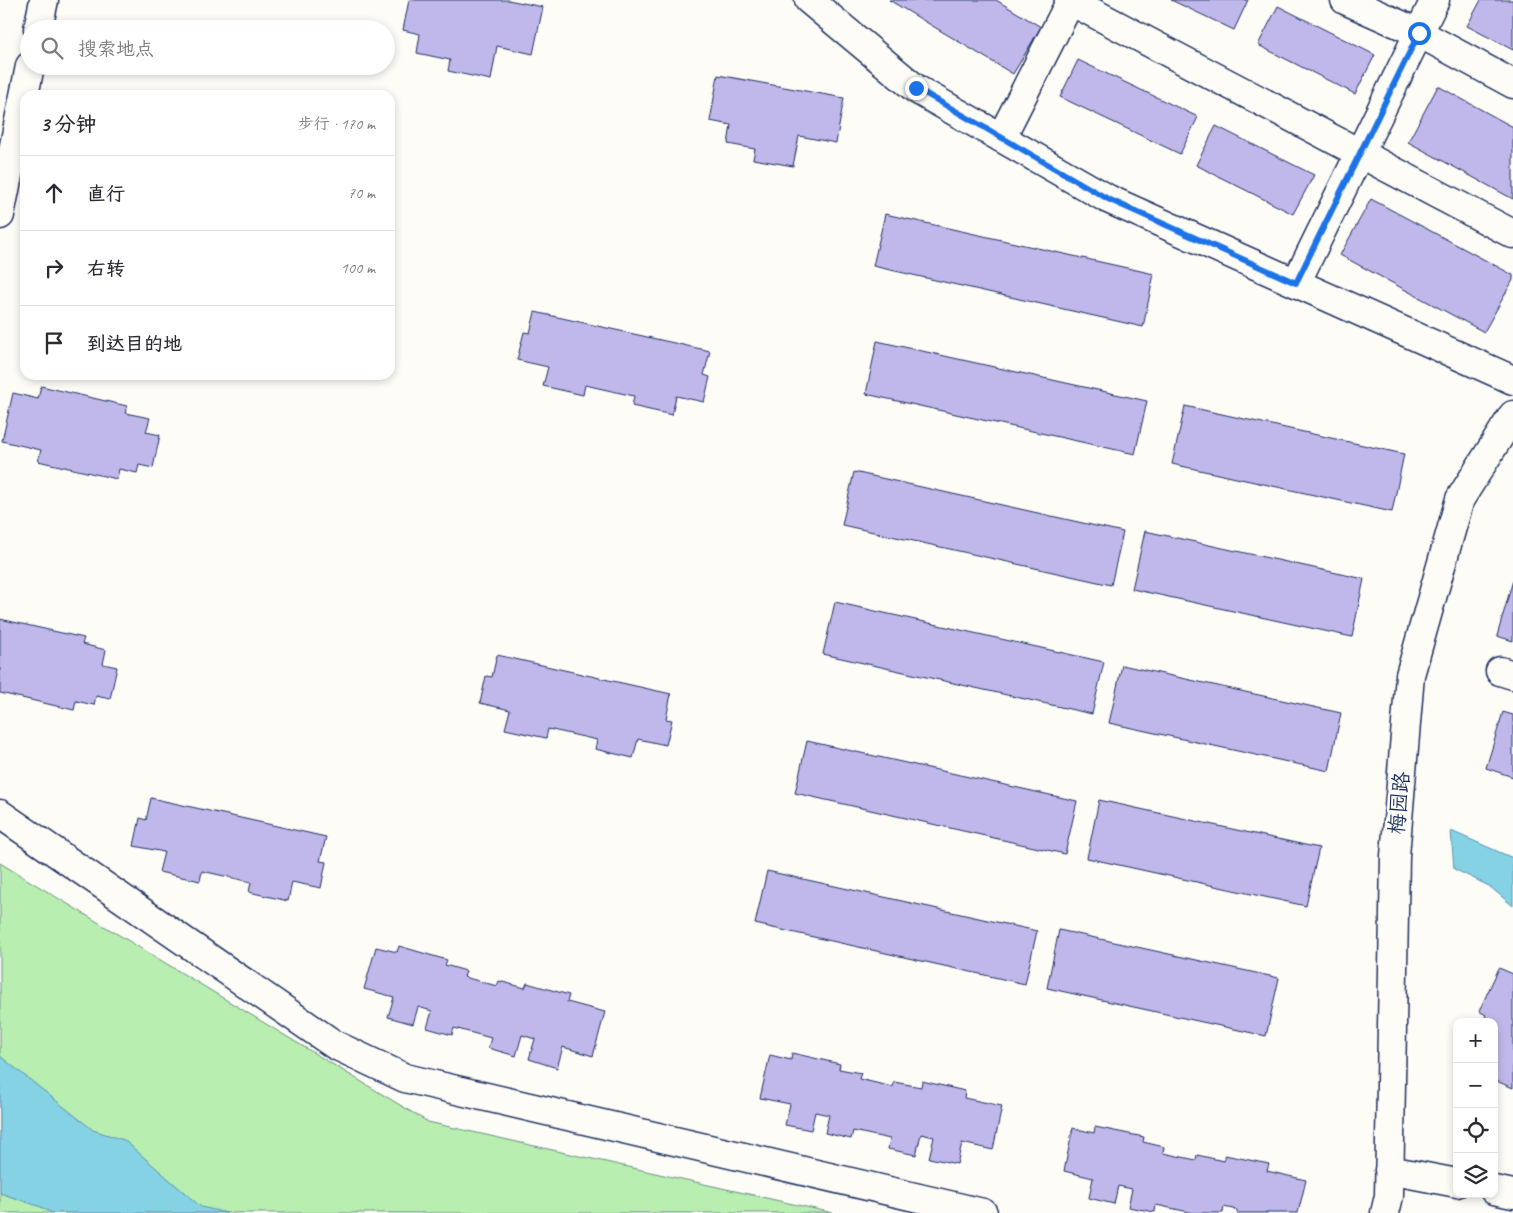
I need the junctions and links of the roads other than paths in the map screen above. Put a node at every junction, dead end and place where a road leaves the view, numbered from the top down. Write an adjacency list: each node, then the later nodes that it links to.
1 (44, 0): 6 (street)
2 (809, 0): 13 (street)
3 (1070, 0): 13 (street); 14 (street)
4 (1345, 0): 7 (street)
5 (1436, 0): 7 (street)
6 (40, 20)
7 (1419, 33): 9 (street); 14 (street)
8 (27, 75): 10 (street)
9 (1513, 84)
10 (22, 90)
11 (20, 96): 12 (street)
12 (7, 136): 15 (street)
13 (1002, 138): 17 (street)
14 (1360, 154): 16 (street); 17 (street)
15 (0, 215)
16 (1513, 234)
17 (1296, 283): 18 (street)
18 (1513, 380)
19 (1513, 415): 21 (street, 梅园路)
20 (0, 814): 25 (street)
21 (1389, 1170): 22 (street); 26 (street, 梅园路)
22 (1453, 1182)
23 (1498, 1191): 24 (street)
24 (1513, 1194)
25 (983, 1213)
26 (1385, 1213)

